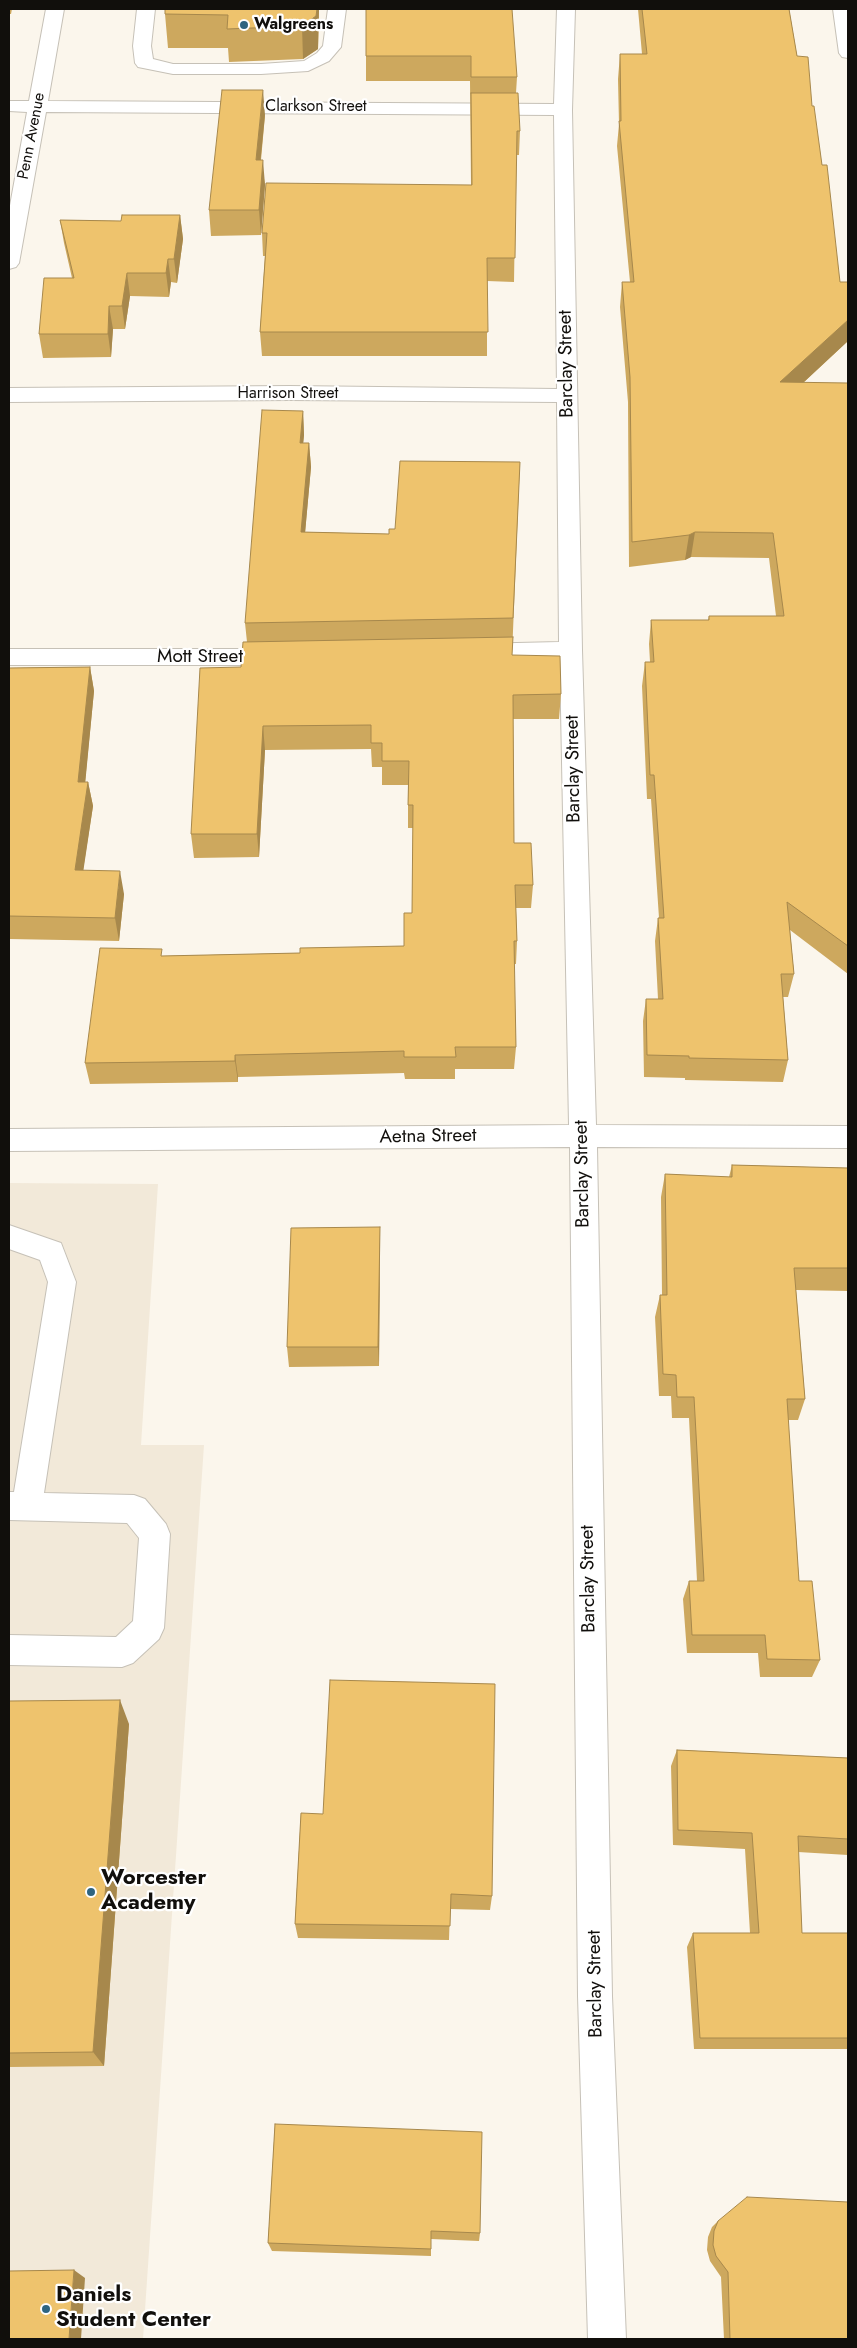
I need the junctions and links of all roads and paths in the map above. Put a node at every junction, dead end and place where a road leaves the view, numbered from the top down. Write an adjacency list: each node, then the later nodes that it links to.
1 (56, 9): 8 (street, Penn Avenue)
2 (146, 9): 3 (street)
3 (337, 9)
4 (566, 9): 9 (street, Barclay Street)
5 (842, 9): 6 (street)
6 (848, 54)
7 (9, 106): 8 (street, Clarkson Street)
8 (38, 106): 9 (street, Clarkson Street); 10 (street, Penn Avenue)
9 (563, 110): 12 (street, Barclay Street)
10 (9, 263)
11 (9, 396): 12 (street, Harrison Street)
12 (568, 396): 13 (street, Barclay Street)
13 (571, 650): 14 (street); 17 (street, Barclay Street)
14 (452, 653)
15 (302, 656): 16 (street, Mott Street)
16 (9, 657)
17 (582, 1136): 18 (street, Aetna Street); 19 (street, Aetna Street); 23 (street, Barclay Street)
18 (848, 1137)
19 (9, 1140)
20 (9, 1237): 21 (street)
21 (18, 1506): 22 (street)
22 (9, 1650)
23 (607, 2339)

